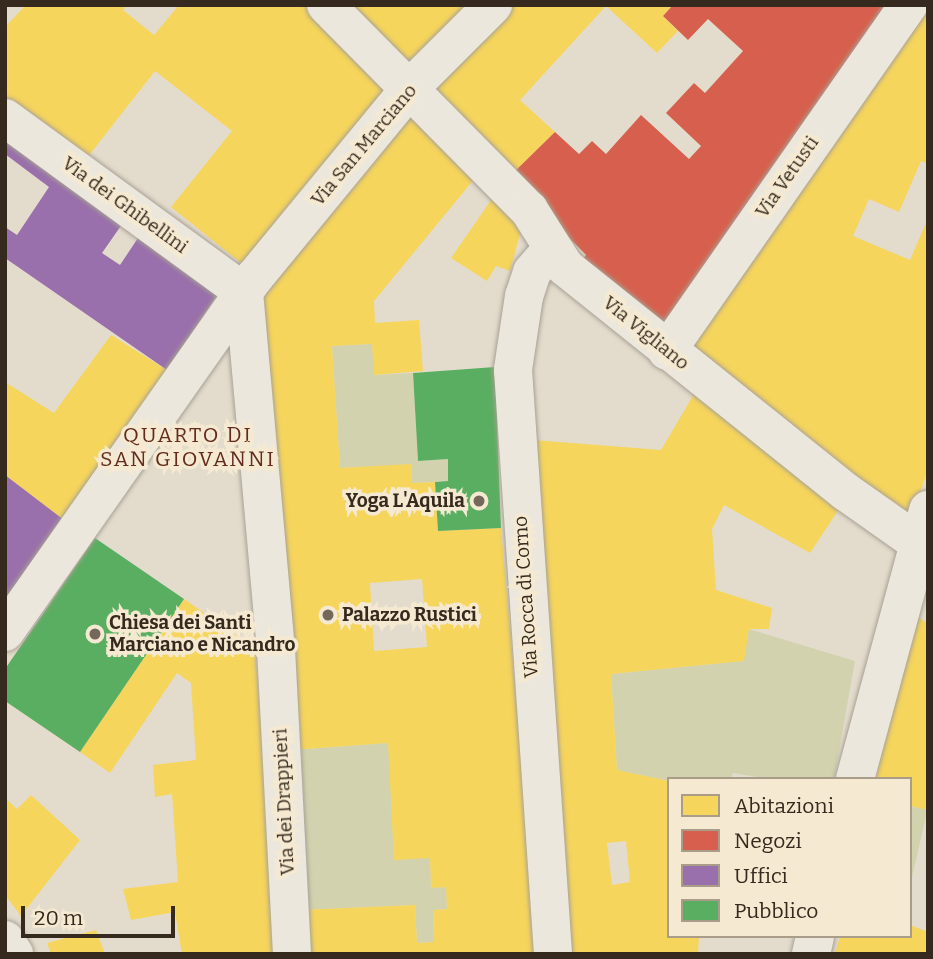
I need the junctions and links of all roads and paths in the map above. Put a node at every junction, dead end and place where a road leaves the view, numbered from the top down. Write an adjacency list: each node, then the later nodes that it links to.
1 (326, 5): 4 (street, Via Vigliano)
2 (493, 5): 4 (street, Via San Marciano)
3 (908, 5): 8 (street, Via Vetusti)
4 (411, 87): 6 (street, Via Vigliano); 7 (street, Via San Marciano)
5 (5, 118): 7 (street, Via dei Ghibellini)
6 (552, 249): 8 (street, Via Vigliano); 16 (street, Via Rocca di Corno)
7 (244, 292): 11 (street, Via San Marciano); 15 (street, Via dei Drappieri)
8 (667, 351): 9 (street, Via Vigliano)
9 (922, 526): 10 (street)
10 (916, 595): 12 (street)
11 (5, 632)
12 (856, 777)
13 (5, 940): 14 (street)
14 (14, 954)
15 (292, 954)
16 (553, 954)

